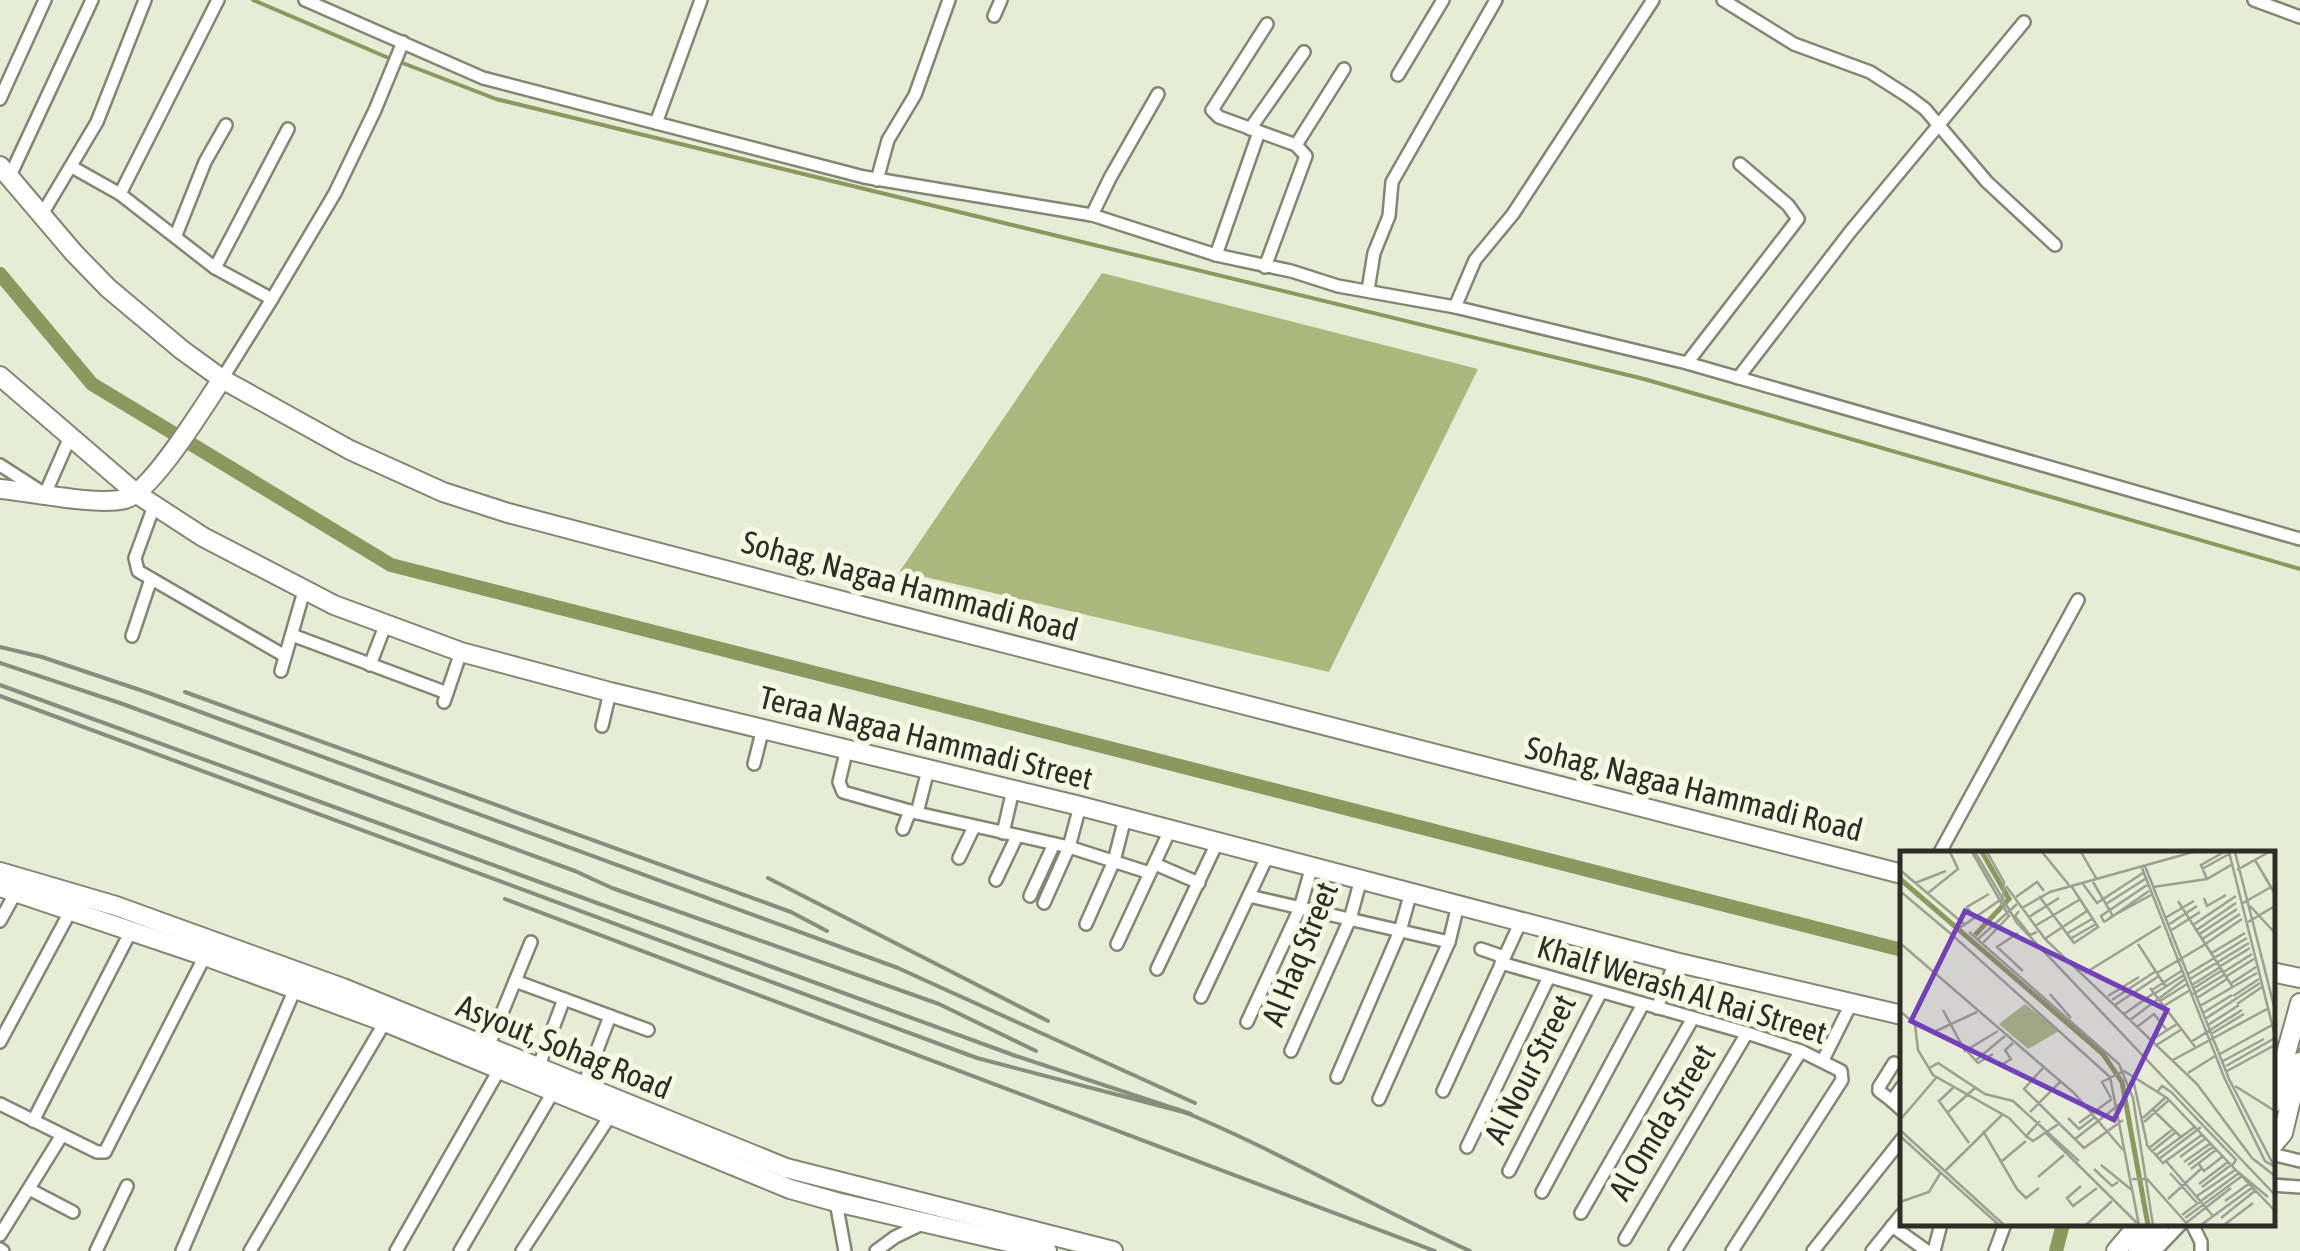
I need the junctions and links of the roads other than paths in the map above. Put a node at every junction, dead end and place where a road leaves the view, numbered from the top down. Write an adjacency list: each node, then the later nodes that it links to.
1 (45, 0): 23 (street)
2 (92, 0): 32 (street)
3 (145, 0): 31 (street)
4 (218, 0): 34 (street)
5 (305, 0): 18 (street)
6 (702, 0): 24 (street)
7 (949, 0): 33 (street)
8 (1000, 0): 14 (street)
9 (1444, 0): 21 (street)
10 (1496, 0): 42 (street)
11 (1653, 0): 44 (street)
12 (1723, 0): 25 (street)
13 (2254, 0): 15 (street)
14 (994, 16)
15 (2300, 17)
16 (2024, 22): 25 (street)
17 (1267, 24): 28 (street)
18 (403, 42): 24 (street); 43 (street)
19 (1304, 52): 28 (street)
20 (1344, 69): 29 (street)
21 (1398, 75)
22 (1158, 94): 35 (street)
23 (0, 99)
24 (656, 123): 33 (street)
25 (1938, 124): 38 (street); 48 (street)
26 (226, 125): 37 (street)
27 (288, 129): 41 (street)
28 (1254, 130): 29 (street); 39 (street)
29 (1296, 145): 40 (street)
30 (1740, 164): 45 (street)
31 (72, 167): 34 (street); 36 (street)
32 (5, 172): 36 (main road, Sohag, Nagaa Hammadi Road)
33 (877, 180): 35 (street)
34 (120, 194): 37 (street)
35 (1092, 215): 39 (street)
36 (41, 216): 47 (main road, Sohag, Nagaa Hammadi Road)
37 (176, 236): 41 (street)
38 (2055, 244)
39 (1216, 255): 40 (street)
40 (1265, 267): 42 (street)
41 (214, 268): 43 (street)
42 (1368, 290): 44 (street)
43 (272, 299): 47 (street)
44 (1456, 307): 45 (street)
45 (1687, 363): 48 (street)
46 (1, 378): 49 (main road, Teraa Nagaa Hammadi Street)
47 (222, 378): 53 (main road); 91 (main road, Sohag, Nagaa Hammadi Road)
48 (1738, 378): 55 (street)
49 (70, 438): 52 (street); 53 (main road, Teraa Nagaa Hammadi Street)
50 (0, 464): 52 (street)
51 (0, 489): 52 (main road)
52 (45, 494): 53 (main road)
53 (136, 494): 54 (main road, Teraa Nagaa Hammadi Street)
54 (154, 506): 56 (street); 57 (main road, Teraa Nagaa Hammadi Street)
55 (2300, 539)
56 (151, 579): 61 (street); 63 (street)
57 (304, 591): 59 (main road, Teraa Nagaa Hammadi Street); 60 (street)
58 (2078, 600): 84 (street)
59 (385, 626): 62 (main road, Teraa Nagaa Hammadi Street); 64 (street)
60 (292, 635): 63 (street); 64 (street)
61 (132, 636)
62 (461, 652): 64 (street); 66 (main road, Teraa Nagaa Hammadi Street)
63 (285, 656): 65 (street)
64 (370, 665)
65 (281, 671)
66 (610, 692): 67 (street); 68 (main road, Teraa Nagaa Hammadi Street)
67 (602, 726)
68 (763, 728): 69 (main road, Teraa Nagaa Hammadi Street); 70 (street)
69 (848, 748): 71 (main road, Teraa Nagaa Hammadi Street); 74 (street)
70 (754, 764)
71 (928, 770): 72 (main road, Teraa Nagaa Hammadi Street); 74 (street)
72 (1013, 790): 73 (main road, Teraa Nagaa Hammadi Street); 79 (street)
73 (1080, 806): 75 (main road, Teraa Nagaa Hammadi Street); 83 (street)
74 (914, 812): 76 (street); 77 (street)
75 (1125, 818): 78 (main road, Teraa Nagaa Hammadi Street); 87 (street)
76 (974, 827): 79 (street); 86 (street)
77 (904, 829)
78 (1170, 830): 81 (main road, Teraa Nagaa Hammadi Street); 89 (street)
79 (1003, 833): 80 (street)
80 (1016, 836): 82 (street); 93 (street)
81 (1217, 842): 85 (main road, Teraa Nagaa Hammadi Street); 94 (street)
82 (1054, 844): 83 (street); 97 (street)
83 (1069, 847): 87 (street); 99 (street)
84 (1941, 851)
85 (1268, 855): 88 (main road, Teraa Nagaa Hammadi Street); 98 (street)
86 (958, 858)
87 (1114, 862): 89 (street); 107 (street)
88 (1312, 866): 92 (main road, Teraa Nagaa Hammadi Street); 101 (street)
89 (1152, 868): 94 (street); 112 (street)
90 (0, 872): 103 (main road, Asyout, Sohag Road)
91 (1900, 873)
92 (1361, 878): 96 (main road, Teraa Nagaa Hammadi Street); 104 (street, Al Haq Street)
93 (996, 880)
94 (1199, 884): 117 (street)
95 (8, 890): 102 (main road, Asyout, Sohag Road); 105 (street)
96 (1411, 892): 100 (main road, Teraa Nagaa Hammadi Street); 109 (street)
97 (1030, 896)
98 (1249, 896): 101 (street); 124 (street)
99 (1044, 903)
100 (1458, 905): 106 (main road, Teraa Nagaa Hammadi Street); 111 (street)
101 (1300, 908): 104 (street); 134 (street)
102 (71, 910): 103 (main road, Asyout, Sohag Road); 137 (street)
103 (112, 915): 108 (main road, Asyout, Sohag Road); 138 (main road, Asyout, Sohag Road)
104 (1350, 920): 109 (street); 139 (street, Al Haq Street)
105 (0, 921)
106 (1521, 922): 115 (street); 116 (main road, Teraa Nagaa Hammadi Street)
107 (1086, 924)
108 (131, 931): 114 (main road, Asyout, Sohag Road); 155 (street)
109 (1400, 932): 111 (street); 146 (street)
110 (531, 942): 121 (street)
111 (1449, 942): 150 (street)
112 (1117, 944)
113 (1481, 949): 115 (street, Khalf Werash Al Rai Street)
114 (205, 956): 122 (main road, Asyout, Sohag Road); 156 (street)
115 (1503, 960): 119 (street, Khalf Werash Al Rai Street); 148 (street)
116 (1675, 962): 126 (main road, Teraa Nagaa Hammadi Street); 129 (street)
117 (1157, 969)
118 (2275, 973): 120 (main road)
119 (1550, 977): 123 (street, Khalf Werash Al Rai Street); 159 (street)
120 (2300, 978)
121 (515, 981): 125 (street); 138 (street)
122 (295, 989): 133 (main road, Asyout, Sohag Road); 184 (street)
123 (1600, 992): 128 (street, Khalf Werash Al Rai Street); 162 (street, Al Nour Street)
124 (1201, 996)
125 (564, 999): 131 (street); 144 (street)
126 (1852, 1002): 130 (main road, Teraa Nagaa Hammadi Street); 141 (street)
127 (2300, 1003): 151 (main road)
128 (1644, 1004): 129 (street, Khalf Werash Al Rai Street); 168 (street)
129 (1657, 1008): 132 (street, Khalf Werash Al Rai Street)
130 (1900, 1014)
131 (610, 1016): 135 (street); 147 (street)
132 (1694, 1018): 136 (street, Khalf Werash Al Rai Street); 171 (street)
133 (385, 1022): 145 (main road, Asyout, Sohag Road); 185 (street)
134 (1246, 1022)
135 (648, 1030)
136 (1747, 1033): 140 (street, Khalf Werash Al Rai Street); 182 (street, Al Omda Street)
137 (0, 1042)
138 (488, 1047): 144 (main road, Asyout, Sohag Road)
139 (1291, 1050)
140 (1801, 1051): 141 (street, Khalf Werash Al Rai Street); 193 (street)
141 (1823, 1060): 194 (street, Khalf Werash Al Rai Street)
142 (2300, 1062): 151 (main road)
143 (1894, 1063): 153 (street)
144 (538, 1068): 147 (main road, Asyout, Sohag Road)
145 (500, 1070): 149 (main road, Asyout, Sohag Road); 186 (street)
146 (1337, 1078)
147 (583, 1087): 163 (main road, Asyout, Sohag Road)
148 (1443, 1091)
149 (553, 1092): 154 (main road, Asyout, Sohag Road); 187 (street)
150 (1379, 1099)
151 (2279, 1102): 158 (main road)
152 (0, 1104): 155 (street)
153 (1897, 1106)
154 (610, 1116): 169 (main road, Asyout, Sohag Road); 188 (street)
155 (33, 1121): 156 (street)
156 (62, 1135): 166 (street)
157 (1900, 1142): 195 (street)
158 (2275, 1142)
159 (1467, 1147)
160 (2275, 1155): 161 (street)
161 (2300, 1161)
162 (1508, 1172)
163 (841, 1183): 169 (main road); 192 (main road, Asyout, Sohag Road)
164 (2275, 1185): 167 (street)
165 (127, 1186): 183 (street)
166 (29, 1188): 170 (street); 181 (street)
167 (2300, 1188)
168 (1542, 1192)
169 (836, 1202): 173 (main road, Asyout, Sohag Road); 189 (street)
170 (73, 1212)
171 (1581, 1213)
172 (1900, 1216): 174 (street)
173 (924, 1223): 190 (street); 191 (main road, Asyout, Sohag Road)
174 (1892, 1226): 196 (street); 197 (street)
175 (1941, 1226): 197 (street)
176 (2004, 1226): 198 (street)
177 (2137, 1226): 199 (main road)
178 (2159, 1226): 200 (main road)
179 (2179, 1226): 201 (street)
180 (2193, 1226): 202 (street)
181 (0, 1235)
182 (1624, 1238)
183 (96, 1251)
184 (182, 1251)
185 (250, 1251)
186 (396, 1251)
187 (460, 1251)
188 (522, 1251)
189 (846, 1251)
190 (876, 1251)
191 (1047, 1251)
192 (1114, 1251)
193 (1675, 1251)
194 (1732, 1251)
195 (1813, 1251)
196 (1872, 1251)
197 (1931, 1251)
198 (1995, 1251)
199 (2116, 1251)
200 (2138, 1251)
201 (2155, 1251)
202 (2200, 1251)

